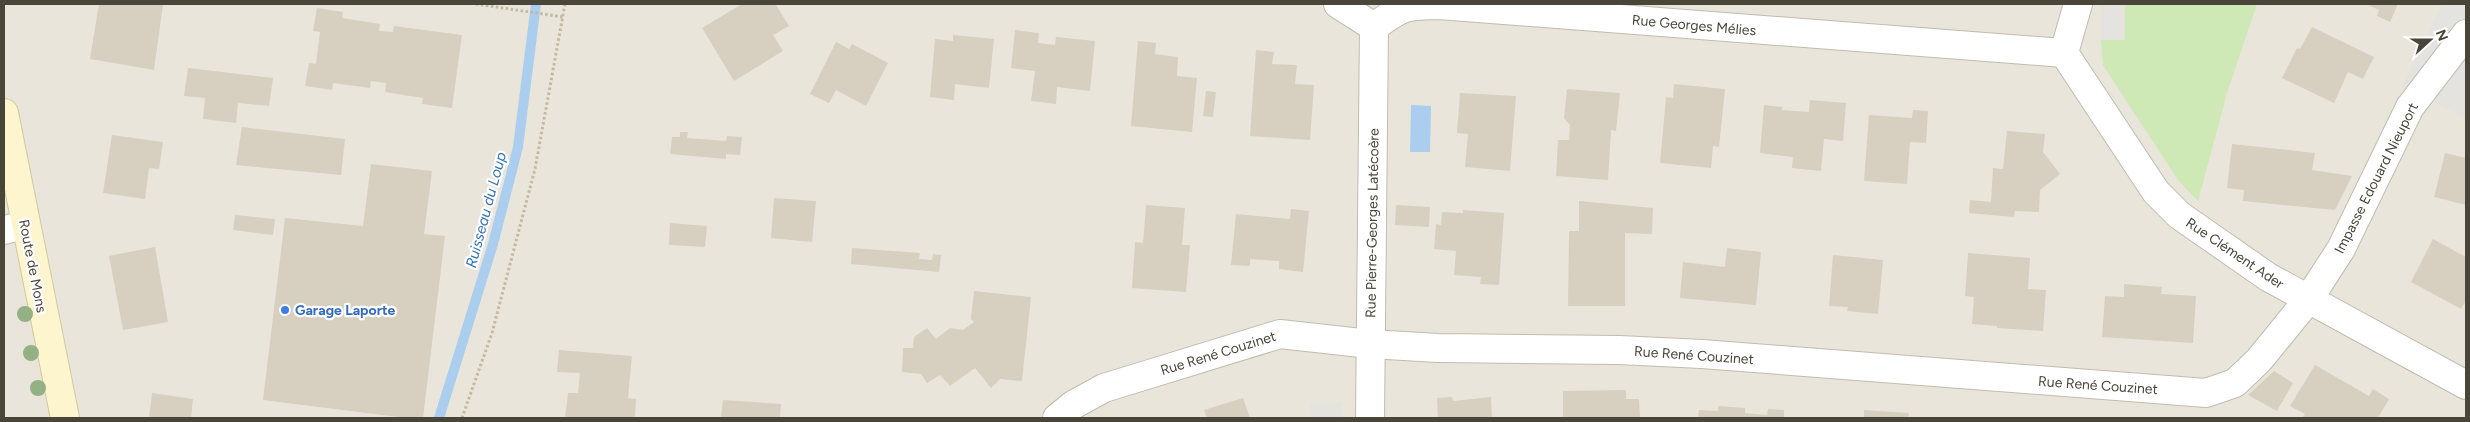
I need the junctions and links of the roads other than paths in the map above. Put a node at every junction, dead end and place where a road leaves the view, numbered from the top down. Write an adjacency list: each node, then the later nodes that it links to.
1 (1338, 4): 3 (street)
2 (2078, 4): 5 (street)
3 (1374, 27): 5 (street, Rue Georges Mélies); 9 (street, Rue Pierre-Georges Latécoère)
4 (2466, 34): 8 (street, Impasse Edouard Nieuport)
5 (2064, 53): 8 (street, Rue Clément Ader)
6 (4, 113): 7 (main road, Route de Mons)
7 (14, 227): 11 (main road, Route de Mons)
8 (2308, 300): 9 (street, Rue René Couzinet); 10 (street, Rue Clément Ader)
9 (1370, 344): 12 (street, Rue René Couzinet); 13 (street, Rue Pierre-Georges Latécoère)
10 (2466, 385)
11 (65, 418)
12 (1057, 418)
13 (1370, 418)

